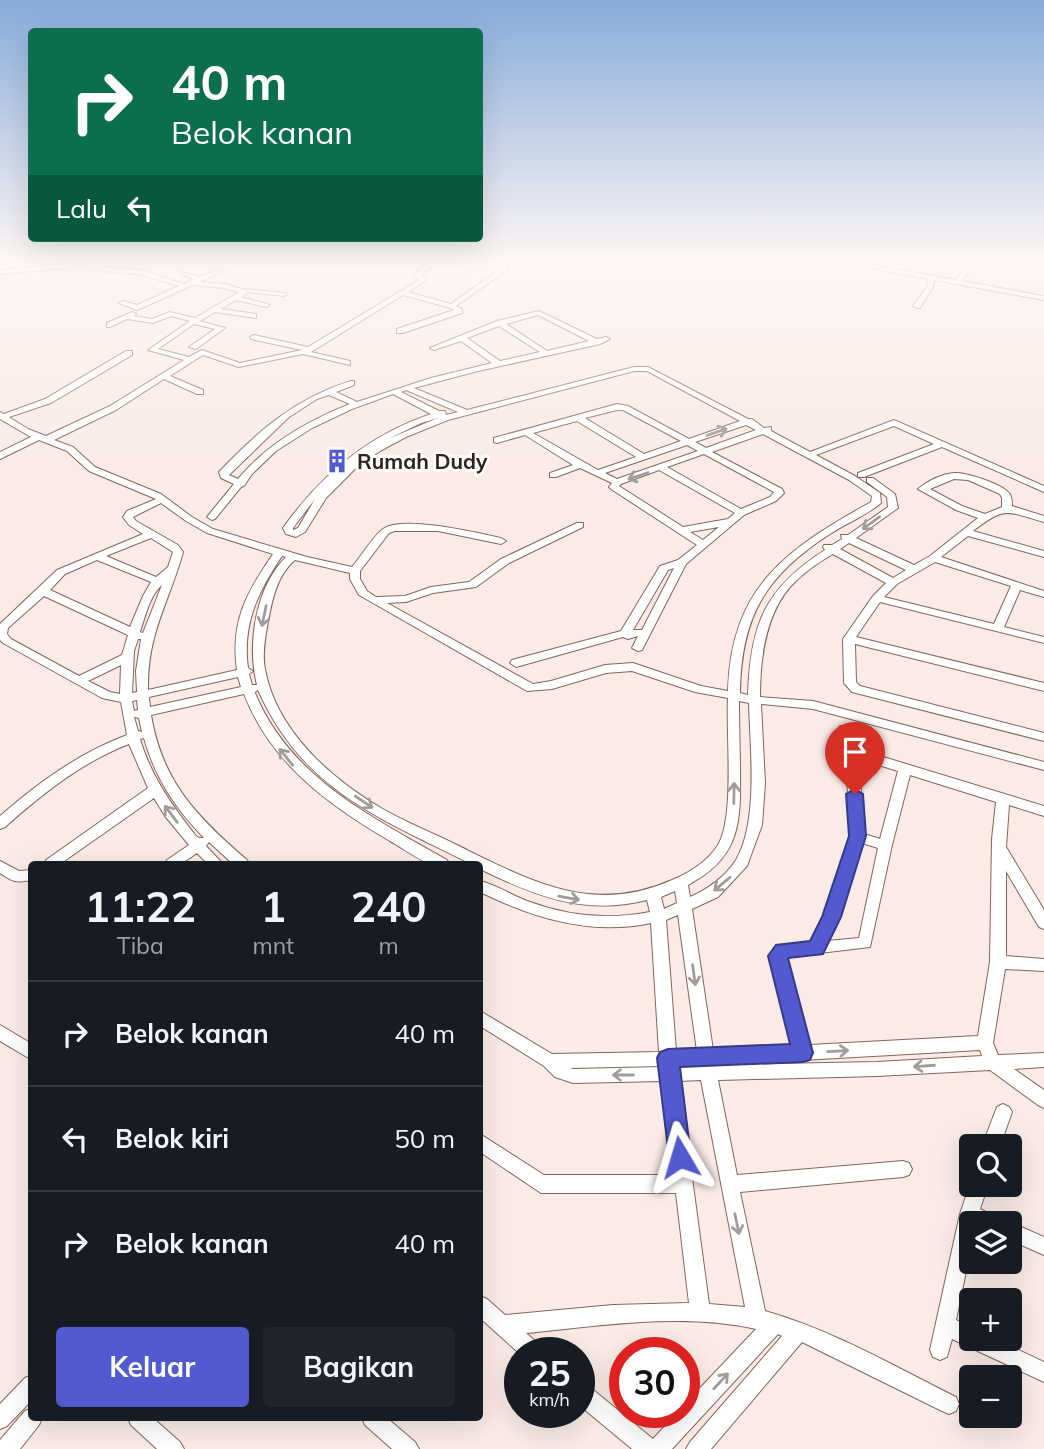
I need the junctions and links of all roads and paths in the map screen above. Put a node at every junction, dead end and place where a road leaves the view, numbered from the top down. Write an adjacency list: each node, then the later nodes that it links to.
1 (181, 330): 18 (street)
2 (219, 330): 13 (street)
3 (342, 330): 15 (street)
4 (404, 330): 8 (street)
5 (483, 330): 10 (street)
6 (510, 330): 17 (street)
7 (574, 330): 12 (street)
8 (400, 331)
9 (254, 337): 15 (street)
10 (462, 338): 14 (street); 20 (street)
11 (606, 339): 12 (street)
12 (597, 342): 17 (street)
13 (194, 347)
14 (434, 348)
15 (306, 351): 18 (street); 19 (street)
16 (129, 352): 29 (street)
17 (545, 353): 20 (street)
18 (190, 359): 21 (street)
19 (347, 363)
20 (500, 365): 23 (street)
21 (164, 376): 25 (street); 35 (street)
22 (351, 383): 26 (street)
23 (407, 388): 24 (street); 28 (street)
24 (394, 391): 27 (street); 30 (street)
25 (200, 392)
26 (329, 392): 27 (street); 49 (street)
27 (358, 405): 49 (street)
28 (462, 410): 30 (street); 32 (street)
29 (1, 416): 35 (street)
30 (441, 416): 30 (street)
31 (577, 417): 34 (street); 37 (street); 42 (street)
32 (751, 420): 33 (street); 37 (street, one-way to 32)
33 (768, 429): 39 (street); 40 (street)
34 (526, 432): 36 (street); 43 (street)
35 (41, 438): 41 (street); 70 (street)
36 (497, 440)
37 (687, 442): 39 (street); 42 (street)
38 (940, 445): 40 (street); 47 (street); 50 (street)
39 (705, 453): 44 (street); 53 (street)
40 (814, 454): 47 (street); 60 (street)
41 (0, 456)
42 (645, 458): 45 (street)
43 (580, 465): 45 (street); 46 (street)
44 (662, 468): 48 (street, one-way to 48); 53 (street)
45 (597, 473): 48 (street)
46 (553, 475)
47 (860, 475): 63 (street, one-way to 63)
48 (617, 482): 59 (street)
49 (241, 484): 54 (street)
50 (1044, 489)
51 (158, 502): 62 (street)
52 (1007, 508): 55 (street); 55 (street); 56 (street)
53 (741, 513): 57 (street)
54 (212, 517)
55 (985, 517): 61 (street)
56 (1044, 519)
57 (732, 522): 59 (street); 66 (street)
58 (580, 525): 83 (street)
59 (683, 530): 66 (street)
60 (832, 531): 63 (street); 65 (street)
61 (969, 533): 68 (street); 71 (street)
62 (151, 534): 69 (street); 75 (street)
63 (849, 539): 67 (street); 73 (street)
64 (501, 541): 74 (street)
65 (815, 541): 67 (street); 101 (street)
66 (702, 544): 72 (street)
67 (831, 549): 77 (street); 103 (street)
68 (1044, 554)
69 (97, 555): 76 (street); 79 (street)
70 (284, 557): 74 (street); 94 (street, one-way to 94); 95 (street)
71 (934, 558): 73 (street); 78 (street)
72 (682, 562): 82 (street); 84 (street)
73 (914, 569): 77 (street)
74 (355, 570): 83 (street)
75 (170, 576): 76 (street); 89 (street)
76 (154, 581): 86 (street)
77 (894, 582): 81 (street)
78 (1016, 586): 80 (street); 85 (street)
79 (43, 591): 86 (street); 96 (street)
80 (1044, 594)
81 (877, 598): 85 (street); 90 (street)
82 (645, 599): 84 (street); 87 (street)
83 (374, 600): 101 (street)
84 (660, 602): 88 (street)
85 (998, 628): 91 (street)
86 (133, 633): 89 (street); 92 (street)
87 (625, 633): 88 (street); 88 (street); 93 (street)
88 (647, 633)
89 (146, 639): 100 (street)
90 (849, 639): 98 (street); 109 (street)
91 (1044, 640)
92 (126, 658): 96 (street); 102 (street)
93 (516, 663)
94 (259, 668): 95 (street); 97 (street)
95 (242, 673): 99 (street); 100 (street)
96 (80, 680): 102 (street)
97 (263, 686): 99 (street); 127 (street, one-way to 127)
98 (1044, 687)
99 (247, 690): 104 (street); 126 (street, one-way to 99)
100 (143, 694): 102 (street); 104 (street)
101 (735, 697): 103 (street); 131 (street, one-way to 101)
102 (123, 699): 105 (street)
103 (755, 700): 111 (street); 134 (street, one-way to 134)
104 (145, 712): 105 (street); 107 (street)
105 (128, 717): 108 (street)
106 (844, 729): 110 (street)
107 (150, 732): 108 (street); 117 (street)
108 (133, 737): 113 (street); 116 (street)
109 (1044, 737)
110 (852, 752): 112 (street); 118 (street)
111 (1044, 766)
112 (905, 769): 114 (street); 119 (street)
113 (155, 791): 120 (street, one-way to 113); 122 (street)
114 (1003, 799): 115 (street); 121 (street)
115 (1044, 811)
116 (0, 824)
117 (210, 836): 120 (street); 125 (street)
118 (858, 836): 119 (street); 137 (street)
119 (886, 845): 137 (street)
120 (196, 846): 123 (street); 124 (street)
121 (999, 847): 136 (street); 138 (street)
122 (55, 861)
123 (176, 861)
124 (213, 861)
125 (239, 861)
126 (437, 861)
127 (475, 861)
128 (483, 865): 133 (street, one-way to 133)
129 (0, 866): 130 (street)
130 (28, 876)
131 (681, 884): 133 (street); 134 (street)
132 (483, 888): 135 (street)
133 (653, 894): 135 (street)
134 (685, 908): 135 (street); 147 (street, one-way to 147)
135 (658, 916): 148 (street)
136 (1044, 923)
137 (816, 948): 144 (street)
138 (998, 962): 139 (street); 142 (street)
139 (1044, 965)
140 (483, 1020): 148 (street)
141 (0, 1032): 143 (street)
142 (985, 1043): 144 (street, one-way to 142); 146 (street)
143 (28, 1050)
144 (803, 1053): 147 (street)
145 (1044, 1060): 146 (street)
146 (992, 1062): 147 (street, one-way to 147); 149 (street)
147 (706, 1066): 148 (street); 155 (street)
148 (669, 1067): 154 (street)
149 (1044, 1100)
150 (1003, 1112): 151 (street)
151 (995, 1134)
152 (483, 1144): 154 (street)
153 (903, 1169): 155 (street)
154 (683, 1184): 160 (street)
155 (729, 1184): 161 (street, one-way to 161)
156 (1022, 1236): 157 (street)
157 (1044, 1246)
158 (959, 1265): 163 (street)
159 (483, 1309): 162 (street)
160 (699, 1311): 161 (street); 162 (street)
161 (765, 1322): 164 (street); 181 (street, one-way to 161)
162 (501, 1325): 166 (street)
163 (947, 1326): 165 (street); 167 (street)
164 (799, 1331): 172 (street); 182 (street)
165 (959, 1332)
166 (515, 1337)
167 (940, 1350)
168 (1000, 1351): 169 (street)
169 (1044, 1372)
170 (28, 1389): 173 (street)
171 (595, 1404): 180 (street)
172 (949, 1404)
173 (0, 1419)
174 (29, 1421): 177 (street)
175 (141, 1421): 178 (street)
176 (375, 1421): 179 (street)
177 (6, 1449)
178 (173, 1449)
179 (408, 1449)
180 (648, 1449)
181 (658, 1449)
182 (696, 1449)

